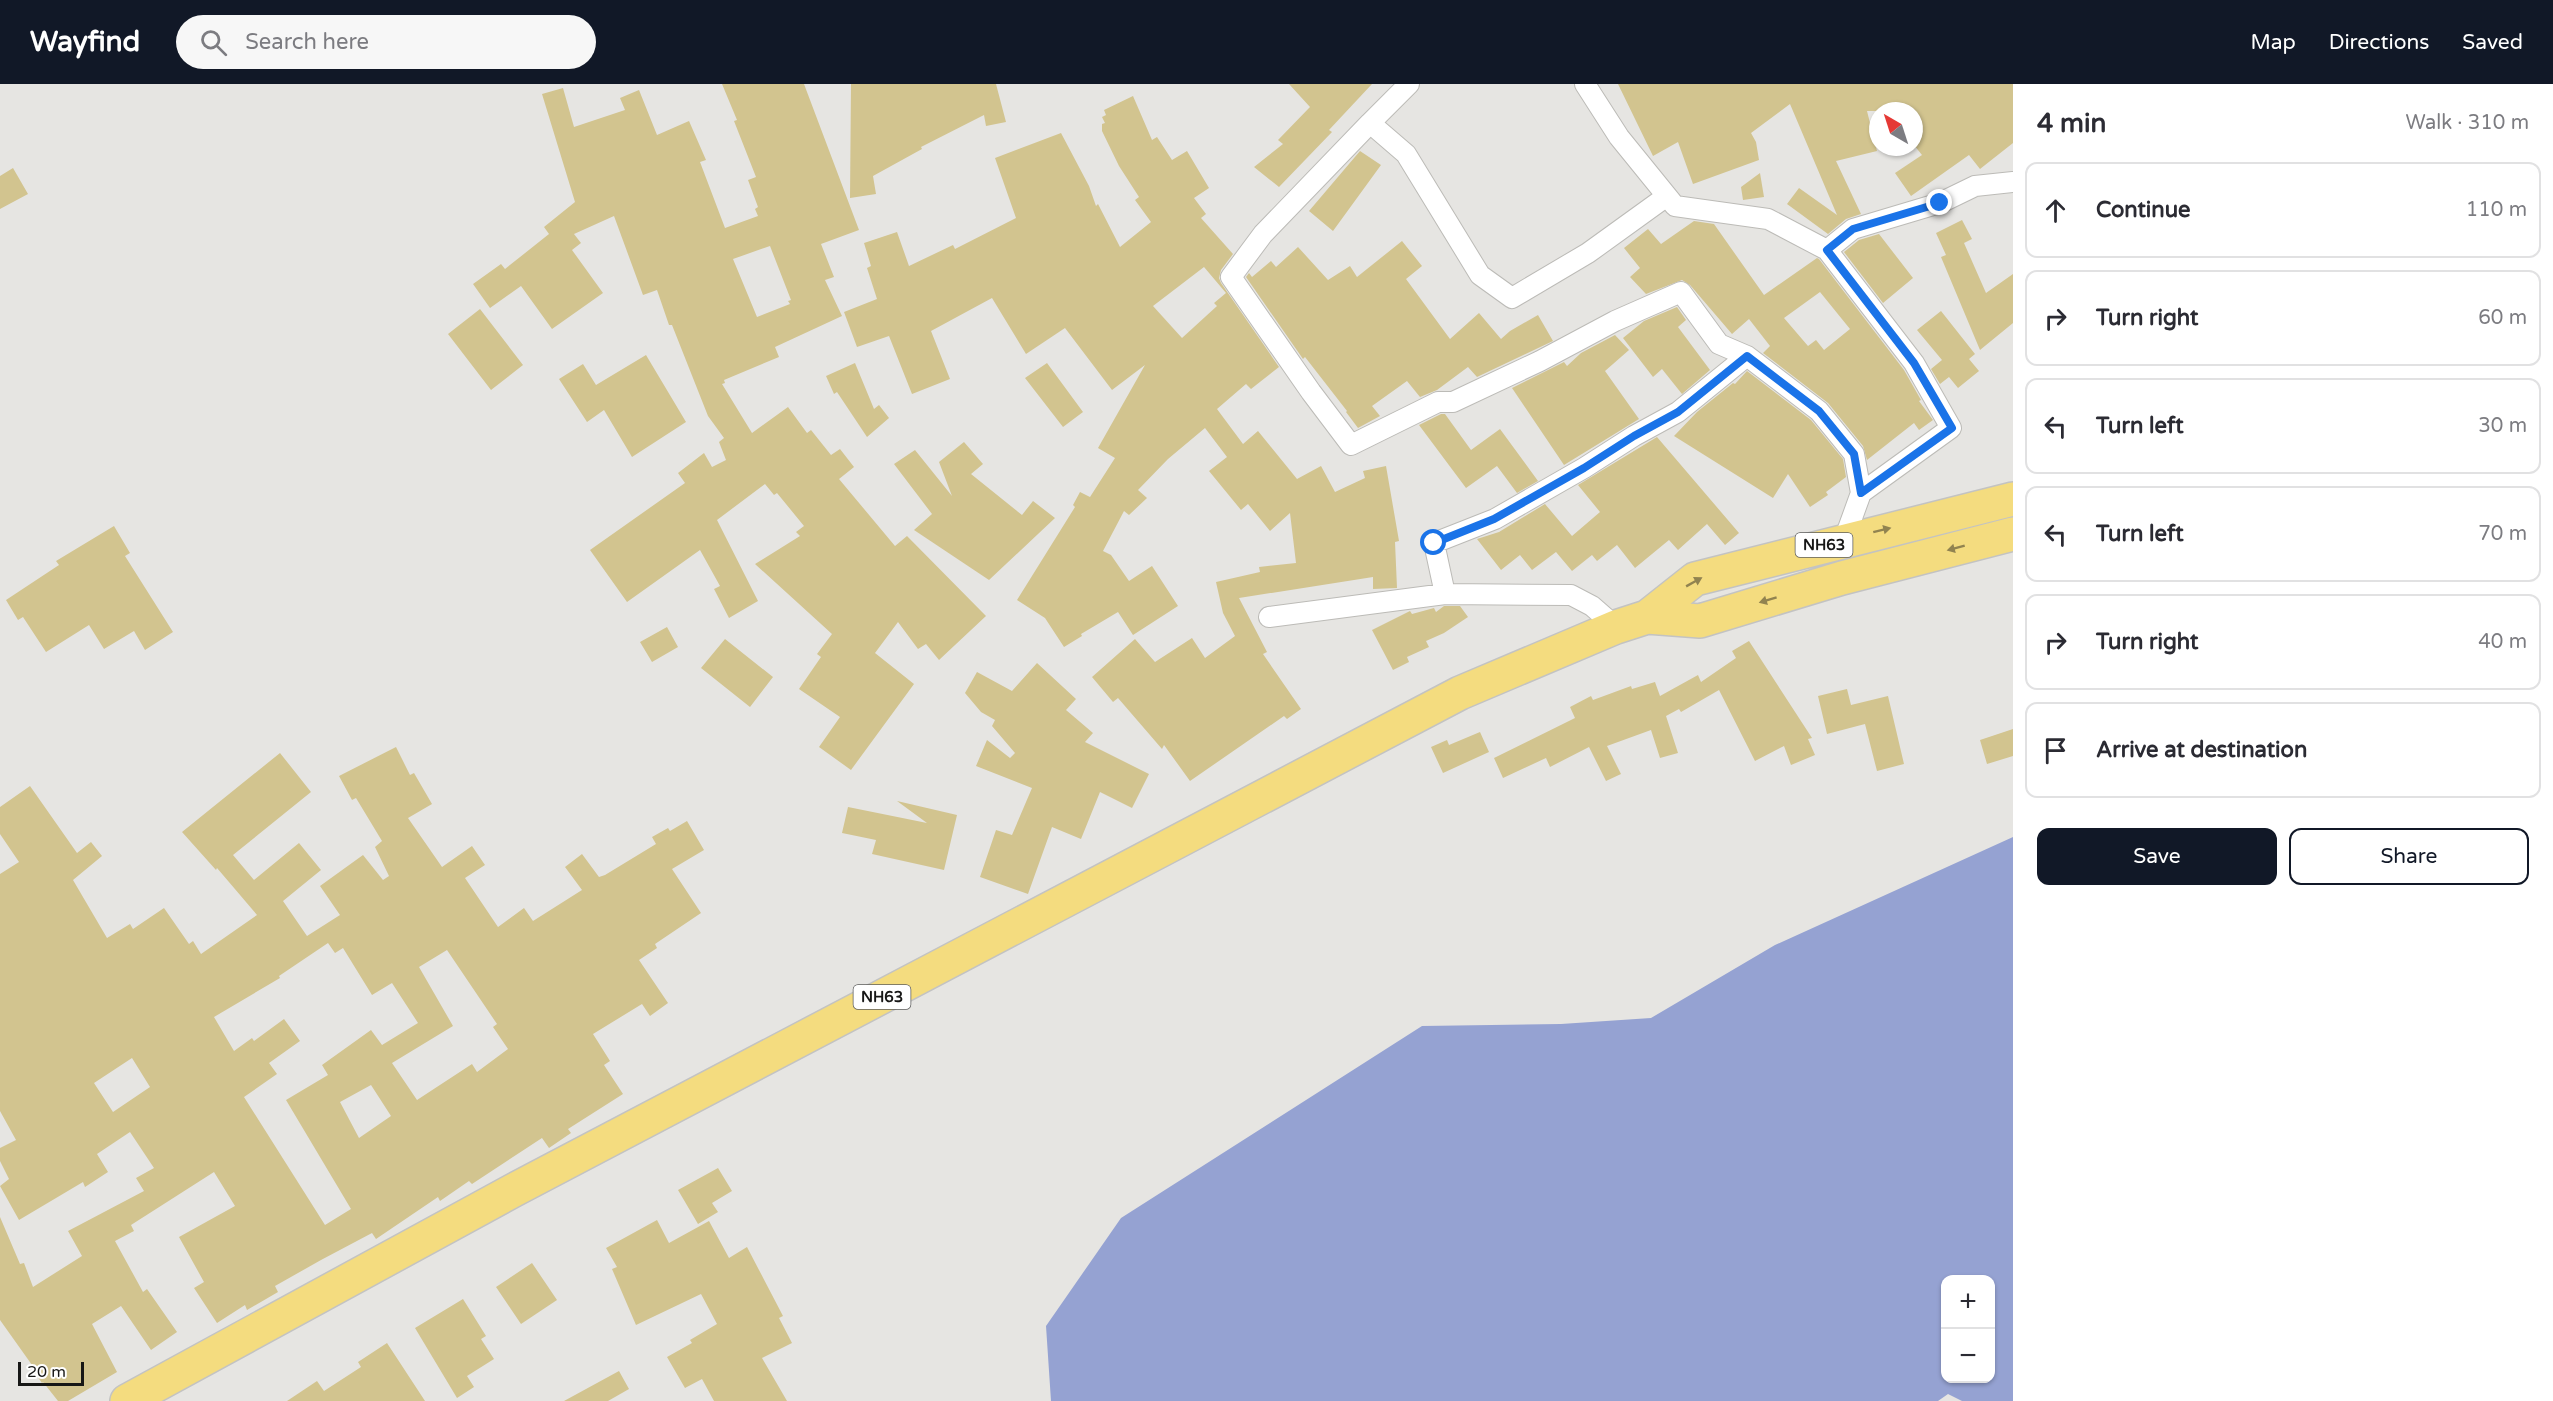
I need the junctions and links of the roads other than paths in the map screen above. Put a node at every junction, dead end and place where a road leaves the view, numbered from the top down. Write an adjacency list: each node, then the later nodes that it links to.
1 (1409, 84): 3 (street)
2 (1585, 84): 5 (street)
3 (1370, 123): 5 (street); 7 (street)
4 (2013, 182): 6 (street)
5 (1667, 196): 6 (street)
6 (1827, 250): 8 (street)
7 (1747, 356): 8 (street); 12 (street)
8 (1861, 493): 11 (street)
9 (2013, 499): 11 (highway, NH63, one-way to 9)
10 (2013, 534): 14 (highway, NH63, one-way to 14)
11 (1844, 540): 14 (highway, NH63, one-way to 11)
12 (1445, 594): 13 (street); 15 (street)
13 (1269, 617)
14 (1647, 617): 15 (highway, NH63)
15 (1616, 627): 16 (highway, NH63)
16 (127, 1401)

